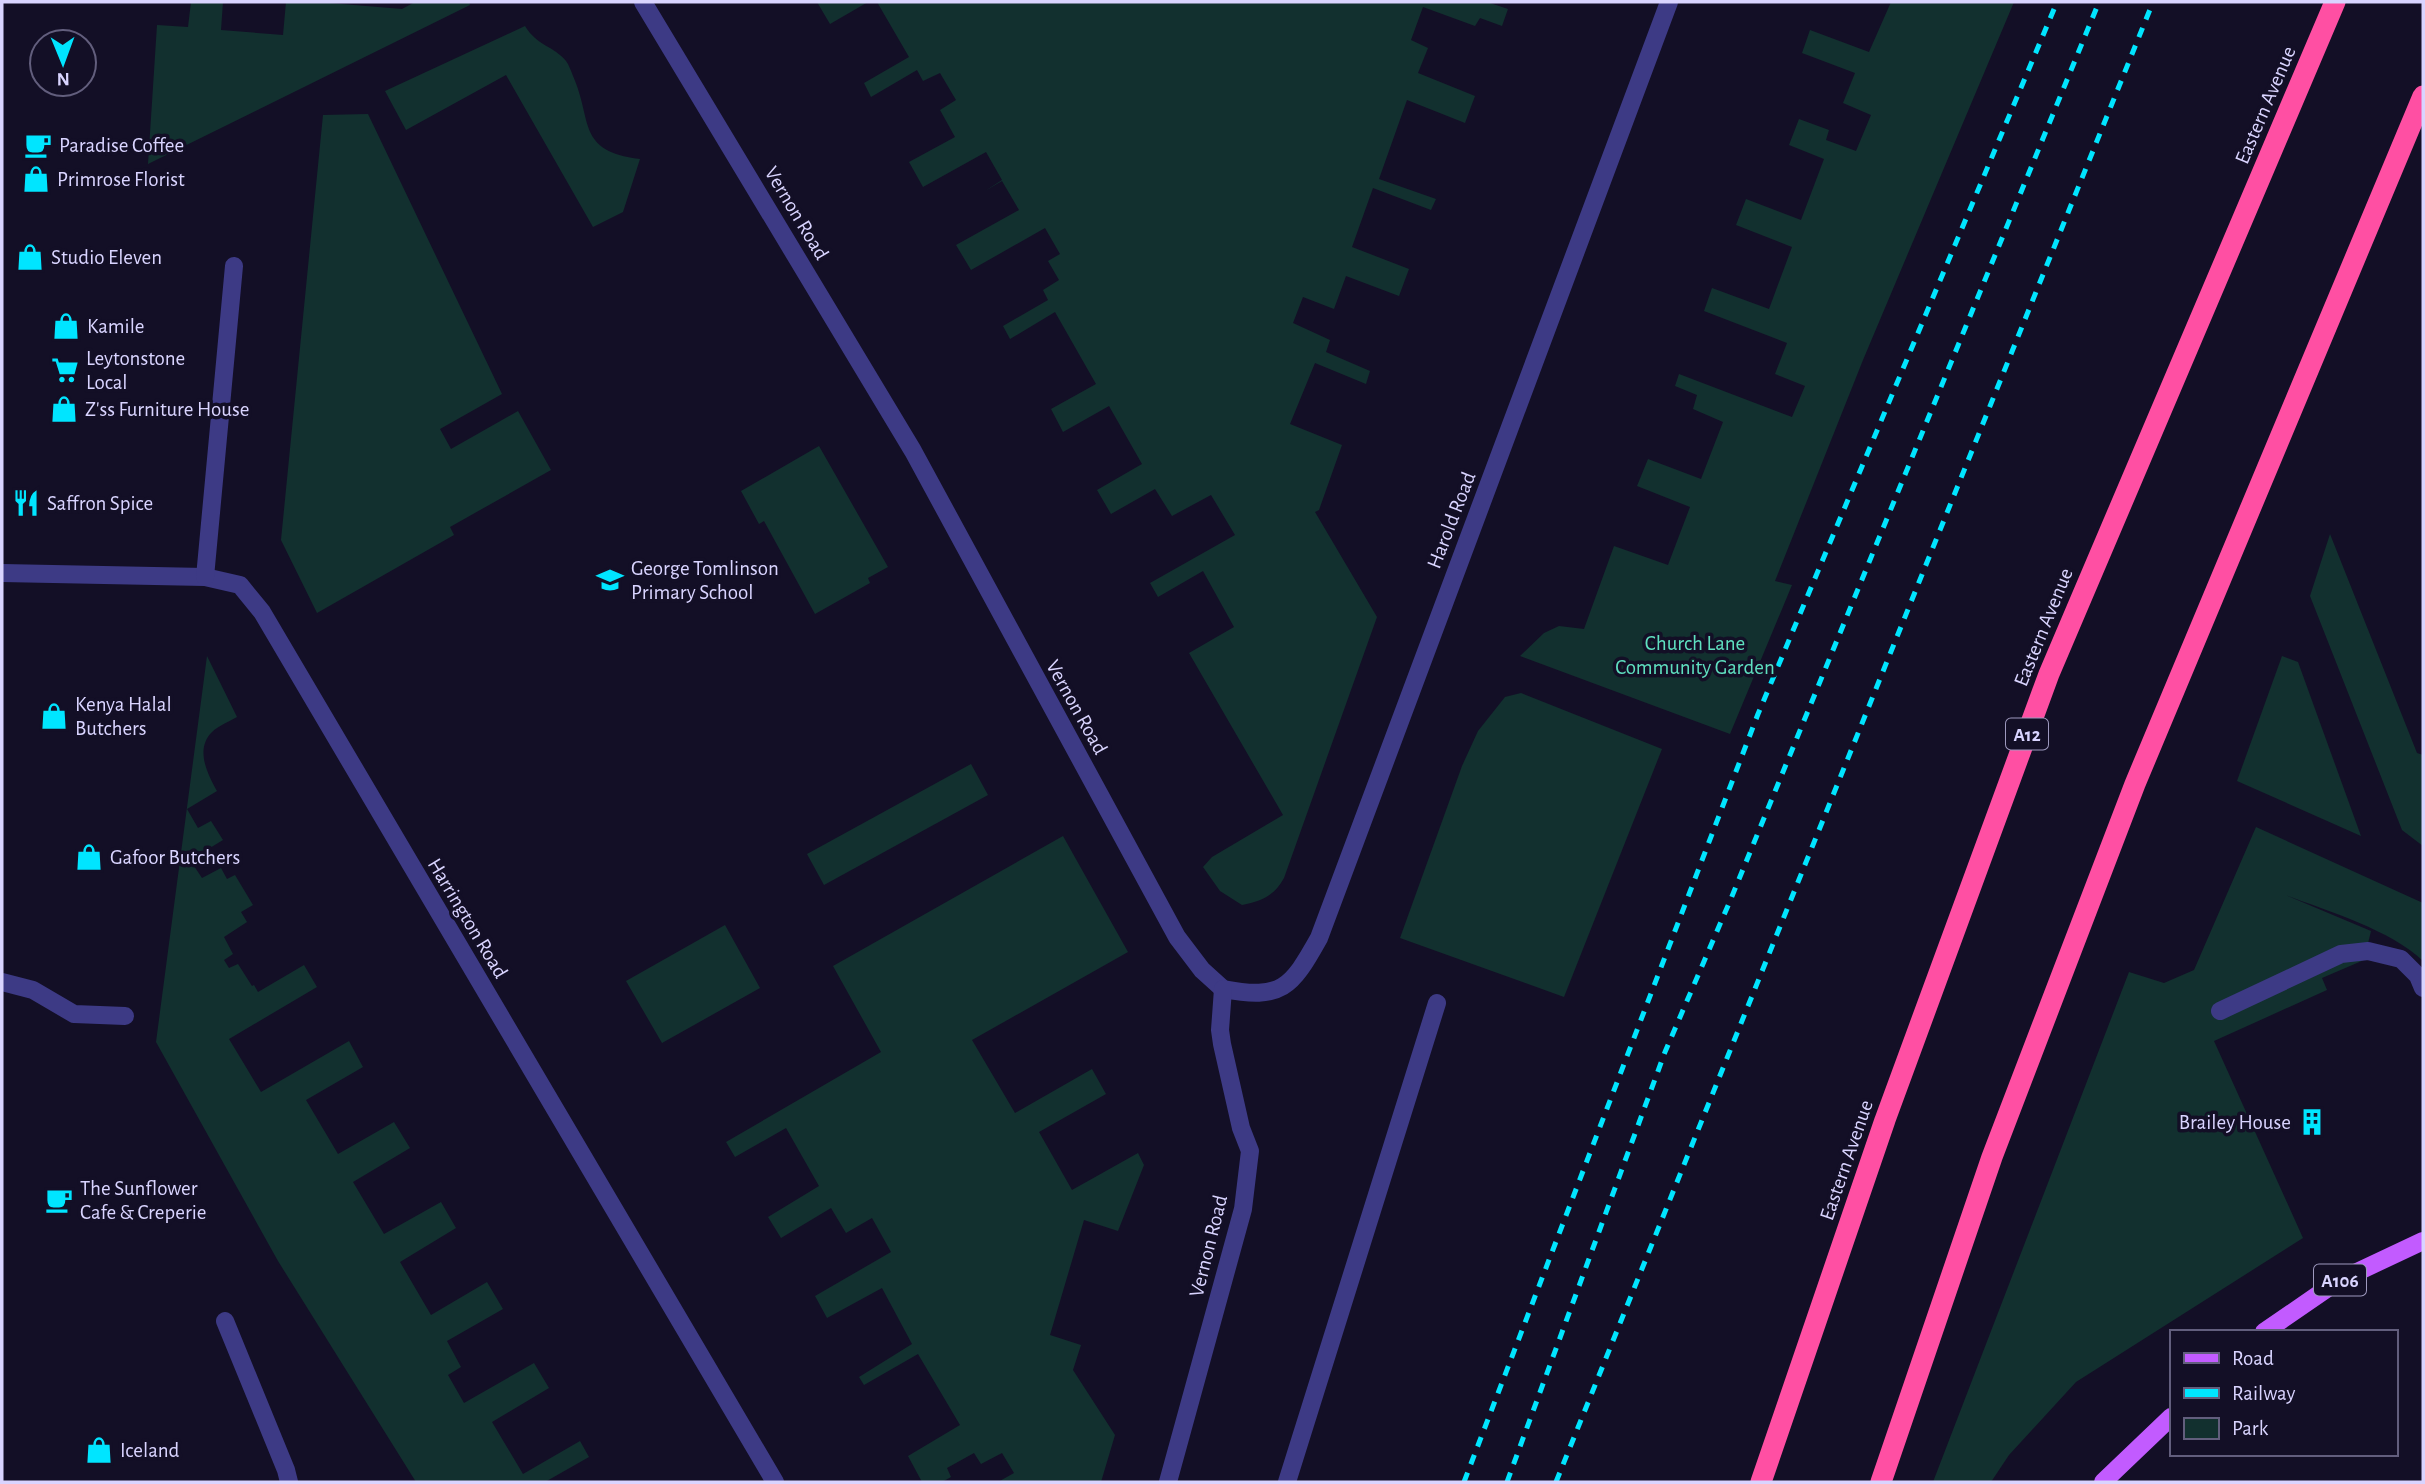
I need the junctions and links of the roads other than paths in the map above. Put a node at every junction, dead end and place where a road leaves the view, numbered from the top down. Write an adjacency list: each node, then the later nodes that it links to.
1 (643, 2): 10 (street, Vernon Road)
2 (1669, 2): 10 (street, Harold Road)
3 (2335, 2): 22 (highway, Eastern Avenue / A12)
4 (2423, 96): 23 (highway)
5 (234, 267): 7 (street)
6 (2, 573): 7 (street, Harrington Road)
7 (205, 577): 19 (street, Harrington Road)
8 (2, 982): 13 (street)
9 (2423, 988): 12 (street)
10 (1223, 989): 20 (street, Vernon Road)
11 (1437, 1003): 21 (street)
12 (2220, 1011)
13 (125, 1016)
14 (2423, 1241): 16 (main road, A106)
15 (225, 1321): 18 (street)
16 (2267, 1330)
17 (2170, 1419): 24 (main road)
18 (289, 1482)
19 (775, 1482)
20 (1168, 1482)
21 (1287, 1482)
22 (1762, 1482)
23 (1881, 1482)
24 (2103, 1482)

